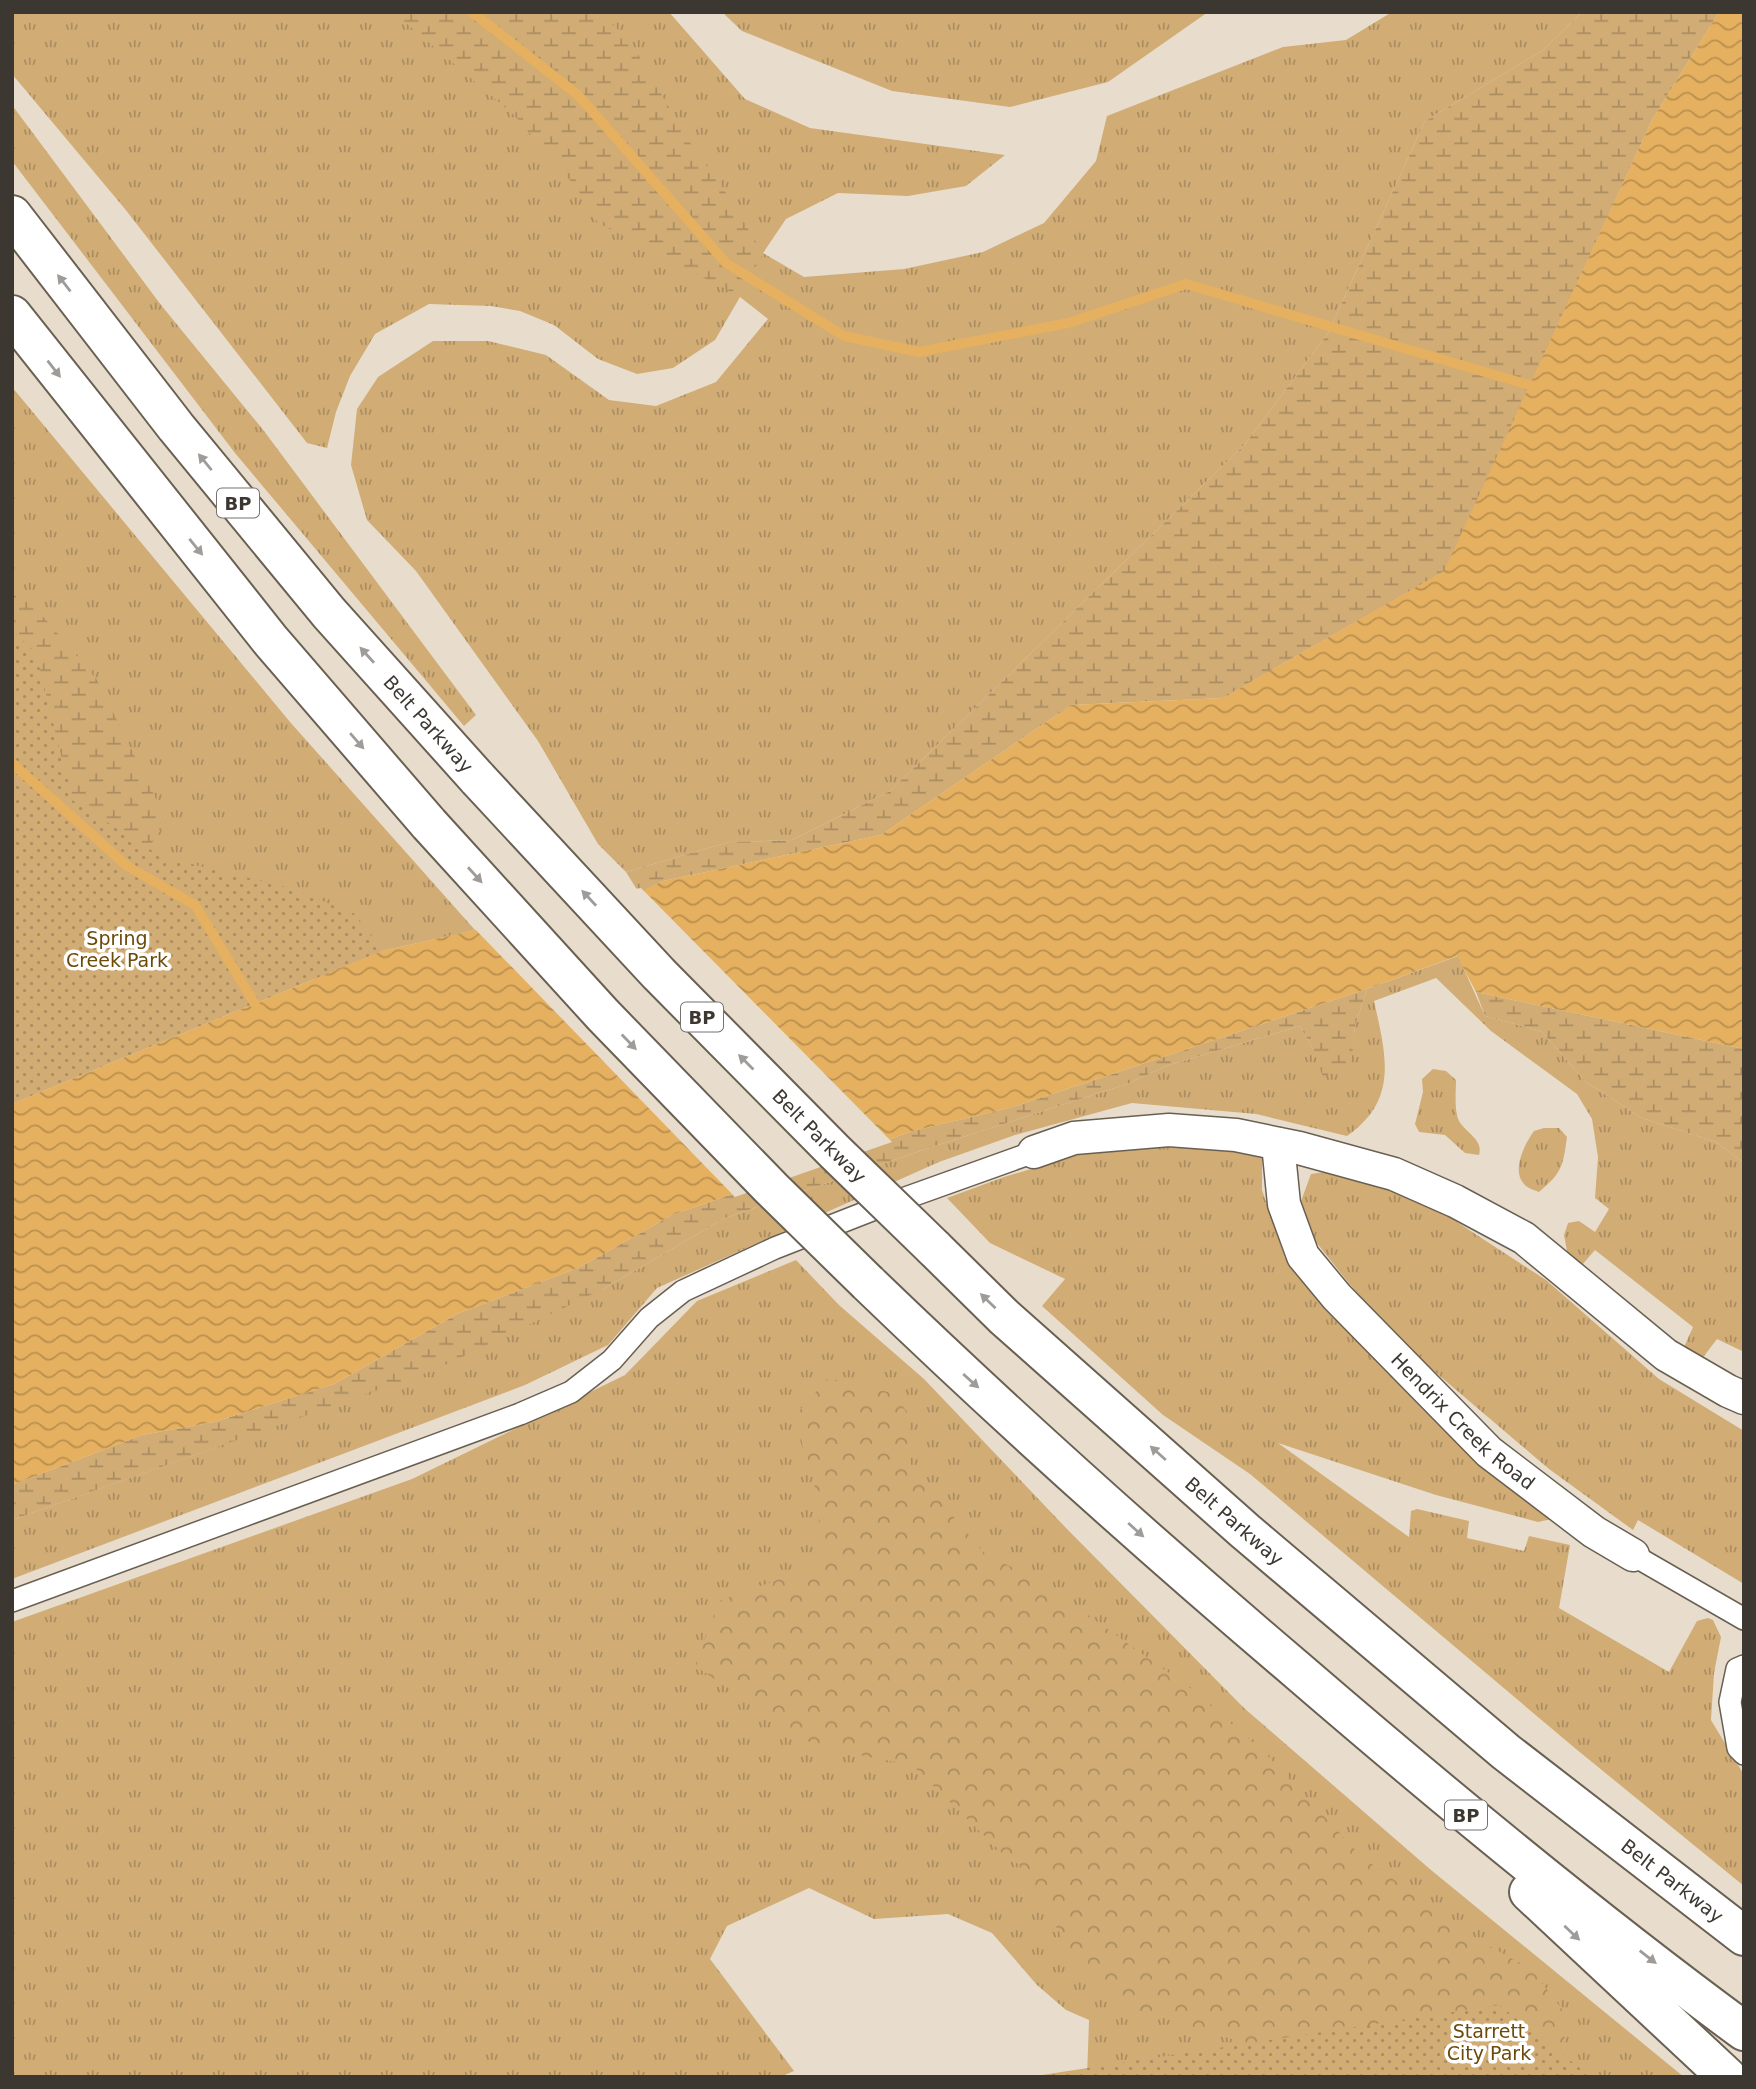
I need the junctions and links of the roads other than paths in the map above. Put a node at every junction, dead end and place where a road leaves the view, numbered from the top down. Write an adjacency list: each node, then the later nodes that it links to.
1 (12, 215): 6 (highway, Belt Parkway / BP, one-way to 1, bridge)
2 (12, 315): 8 (highway, BP, one-way to 8, bridge)
3 (1278, 1144): 4 (street); 5 (street); 7 (street, Hendrix Creek Road)
4 (1034, 1152): 9 (lane)
5 (1744, 1398)
6 (1245, 1531): 13 (highway); 14 (highway, Belt Parkway / BP)
7 (1633, 1555): 10 (lane, Hendrix Creek Road)
8 (1199, 1586): 15 (highway, BP, one-way to 15); 16 (highway, one-way to 16)
9 (12, 1601)
10 (1744, 1619)
11 (1744, 1666): 12 (lane)
12 (1744, 1754)
13 (1744, 1906)
14 (1744, 1936)
15 (1744, 2031)
16 (1727, 2077)

